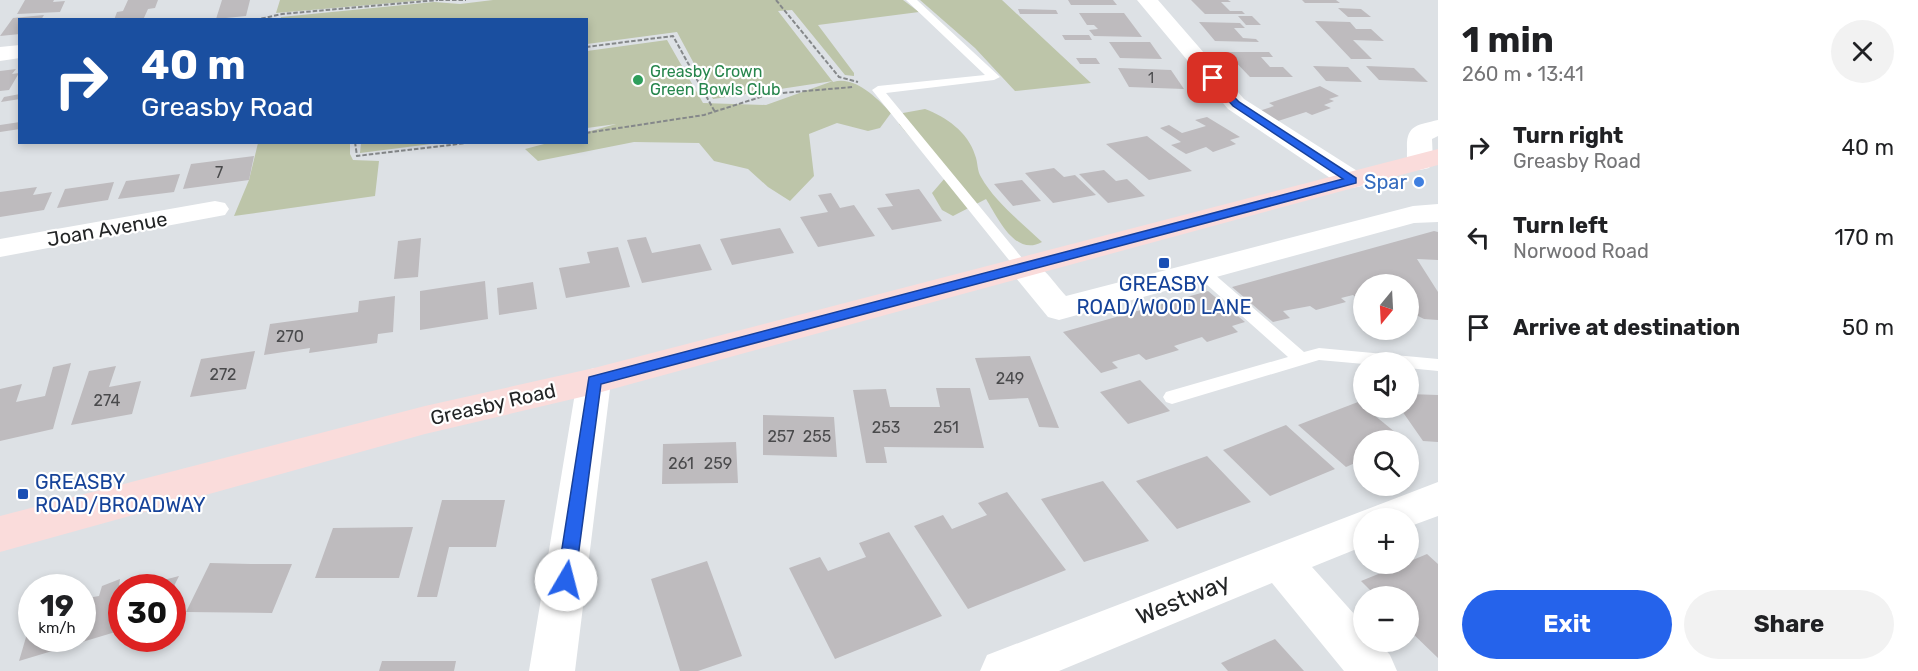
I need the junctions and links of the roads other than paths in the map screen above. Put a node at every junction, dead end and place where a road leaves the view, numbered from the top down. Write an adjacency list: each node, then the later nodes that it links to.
1 (911, 0): 11 (lane)
2 (1147, 0): 7 (street)
3 (18, 51): 4 (street)
4 (0, 54)
5 (1438, 127): 6 (street)
6 (1429, 159): 7 (main road, Greasby Road)
7 (1352, 180): 11 (main road, Greasby Road)
8 (215, 209): 10 (street, Joan Avenue)
9 (1438, 213): 12 (street)
10 (0, 248)
11 (1022, 267): 12 (street); 15 (main road, Greasby Road)
12 (1201, 271): 13 (lane)
13 (1301, 359): 14 (lane); 16 (lane)
14 (1438, 365)
15 (594, 381): 20 (main road, Greasby Road); 22 (street)
16 (1172, 397)
17 (1438, 499): 18 (street)
18 (1414, 508)
19 (1353, 531): 21 (street, Westway)
20 (0, 534)
21 (1280, 561): 23 (street, Westway); 24 (street)
22 (552, 671)
23 (1003, 671)
24 (1374, 671)

